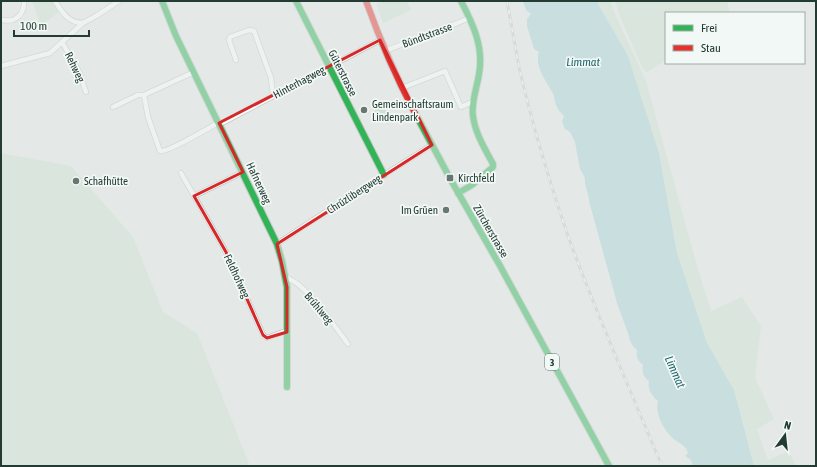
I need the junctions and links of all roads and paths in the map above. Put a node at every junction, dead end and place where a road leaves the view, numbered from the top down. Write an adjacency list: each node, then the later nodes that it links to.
1 (24, 1): 9 (street)
2 (55, 1): 10 (street)
3 (119, 1): 10 (street)
4 (162, 1): 17 (street, Hafnerweg)
5 (296, 1): 16 (street, Güterstrasse)
6 (366, 1): 11 (street, Zürcherstrasse / 3)
7 (461, 1): 8 (street)
8 (469, 18): 13 (street, Bündtstrasse); 22 (street)
9 (1, 20)
10 (83, 23): 12 (street)
11 (380, 40): 13 (street, Zürcherstrasse / 3); 16 (street, Hinterhagweg)
12 (62, 42): 15 (street); 19 (street, Rehweg)
13 (385, 51): 18 (street, Zürcherstrasse / 3)
14 (236, 60): 20 (street)
15 (1, 66)
16 (329, 66): 20 (street, Hinterhagweg); 28 (street, Güterstrasse)
17 (194, 72): 21 (street); 24 (street, Hafnerweg)
18 (402, 88): 22 (street); 25 (street, Zürcherstrasse / 3)
19 (86, 92)
20 (273, 95): 24 (street, Hinterhagweg)
21 (144, 96): 23 (street); 24 (street, Hinterhagweg)
22 (472, 102): 29 (street)
23 (113, 107)
24 (219, 123): 26 (street, Hafnerweg)
25 (432, 145): 28 (street, Chrüzlibergweg); 29 (street, Zürcherstrasse / 3)
26 (243, 172): 30 (street); 31 (street, Hafnerweg)
27 (181, 173): 30 (street, Feldhofweg)
28 (384, 175): 31 (street, Chrüzlibergweg)
29 (458, 193): 36 (street, Zürcherstrasse / 3)
30 (194, 196): 33 (street, Feldhofweg)
31 (277, 244): 32 (street, Hafnerweg)
32 (286, 278): 33 (street, Hafnerweg); 34 (street, Brühlweg)
33 (287, 332): 35 (street, Hafnerweg)
34 (348, 344)
35 (287, 387)
36 (610, 466)

